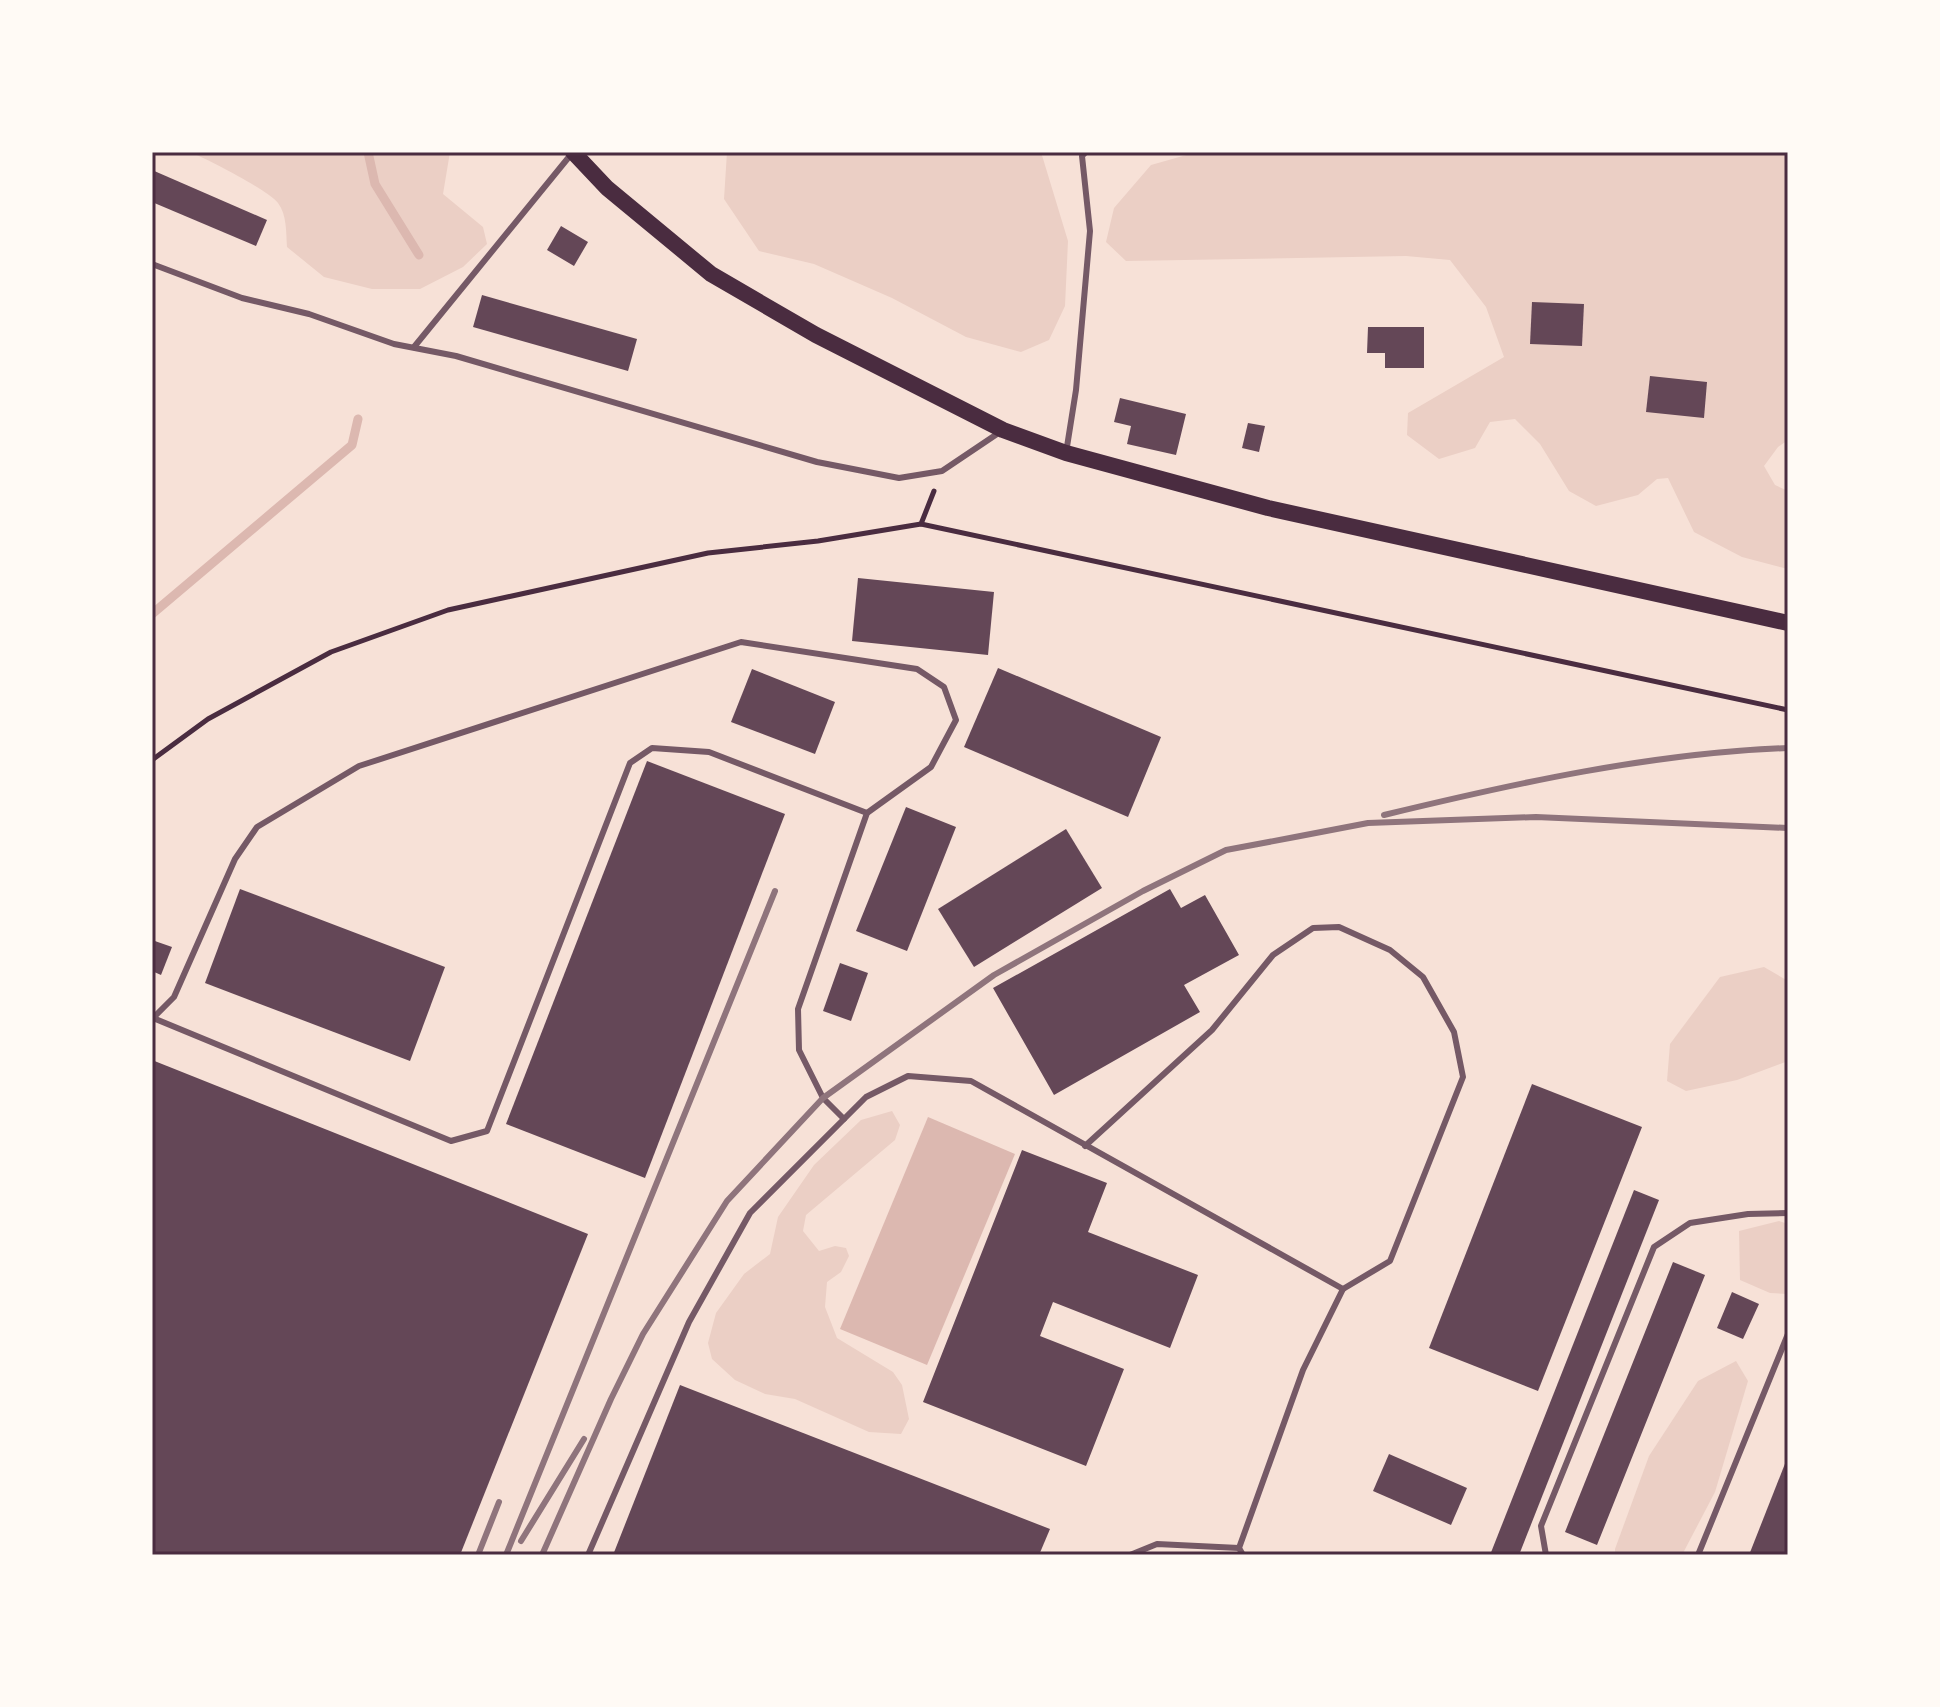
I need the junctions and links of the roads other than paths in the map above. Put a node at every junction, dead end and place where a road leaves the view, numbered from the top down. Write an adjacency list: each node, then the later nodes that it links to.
1 (573, 152): 4 (lane); 5 (main road)
2 (1086, 152): 6 (lane)
3 (152, 264): 4 (lane)
4 (414, 347): 5 (lane)
5 (1003, 430): 6 (main road)
6 (1066, 453): 7 (main road)
7 (1788, 623)
8 (867, 813): 9 (lane); 9 (lane); 10 (lane)
9 (153, 1018)
10 (844, 1119): 11 (lane); 16 (lane)
11 (1085, 1146): 13 (lane); 13 (lane)
12 (1788, 1213): 19 (lane)
13 (1343, 1289): 15 (lane)
14 (1788, 1334): 20 (lane)
15 (1239, 1548): 17 (lane); 18 (lane)
16 (588, 1555)
17 (1130, 1555)
18 (1243, 1555)
19 (1546, 1555)
20 (1698, 1555)

